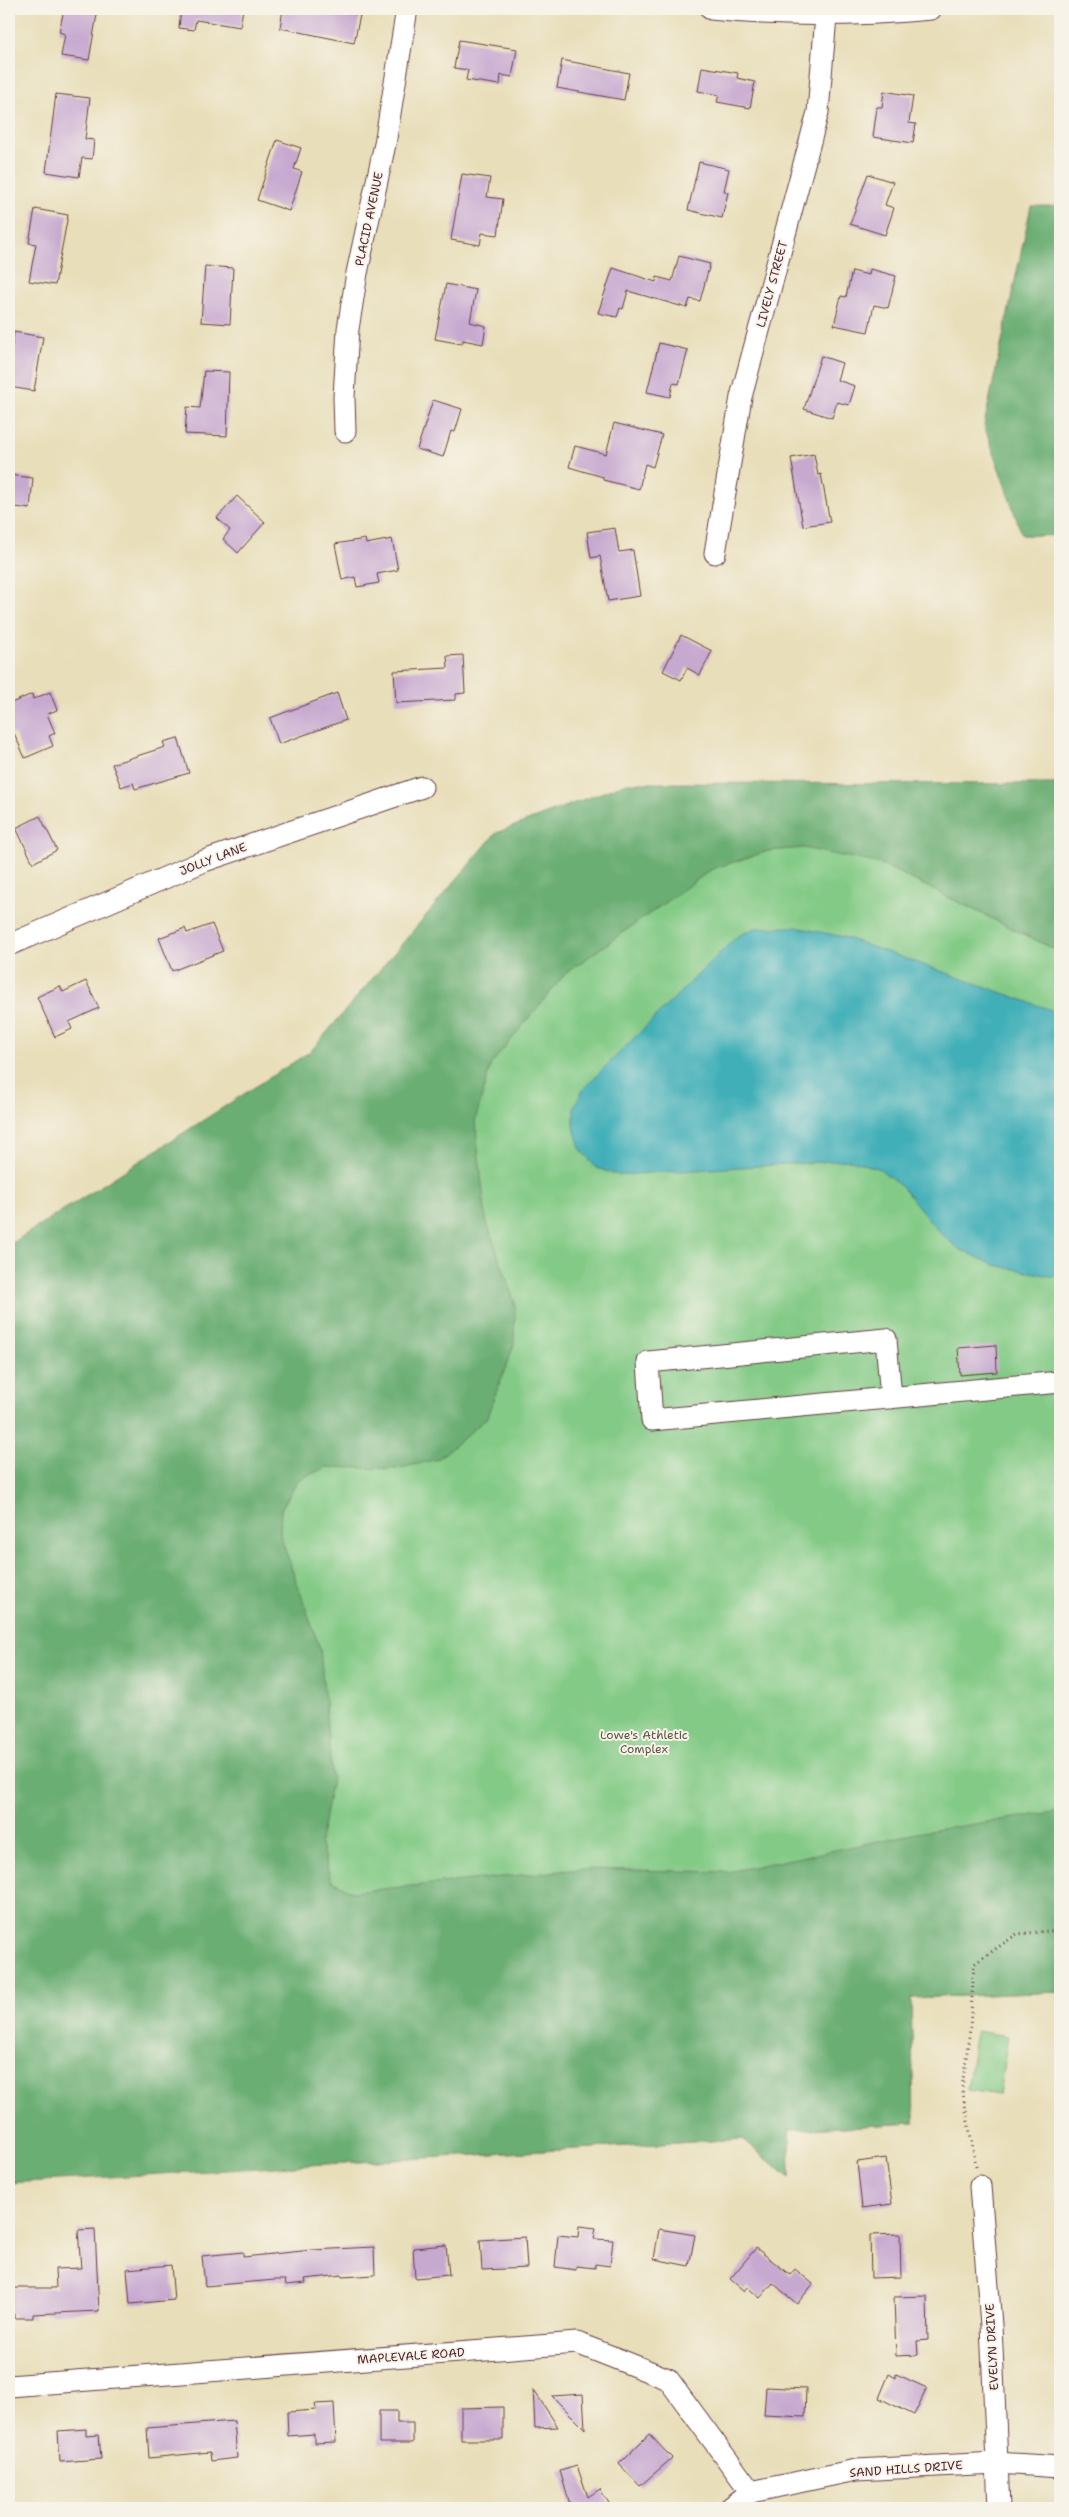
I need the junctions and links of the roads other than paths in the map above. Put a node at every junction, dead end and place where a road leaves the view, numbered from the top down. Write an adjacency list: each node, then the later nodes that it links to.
1 (407, 9): 5 (street, PLACID AVENUE)
2 (711, 9): 4 (street)
3 (931, 9): 4 (street)
4 (826, 16): 6 (street, LIVELY STREET)
5 (346, 430)
6 (715, 553)
7 (422, 787): 8 (street, JOLLY LANE)
8 (9, 945)
9 (1060, 1382): 10 (street)
10 (892, 1398): 10 (street)
11 (980, 2186): 13 (street, EVELYN DRIVE)
12 (9, 2386): 15 (street, MAPLEVALE ROAD)
13 (997, 2463): 14 (street, SAND HILLS DRIVE); 15 (street, SAND HILLS DRIVE); 17 (street, EVELYN DRIVE)
14 (1060, 2467)
15 (751, 2492): 16 (street, SAND HILLS DRIVE)
16 (730, 2508)
17 (998, 2508)

